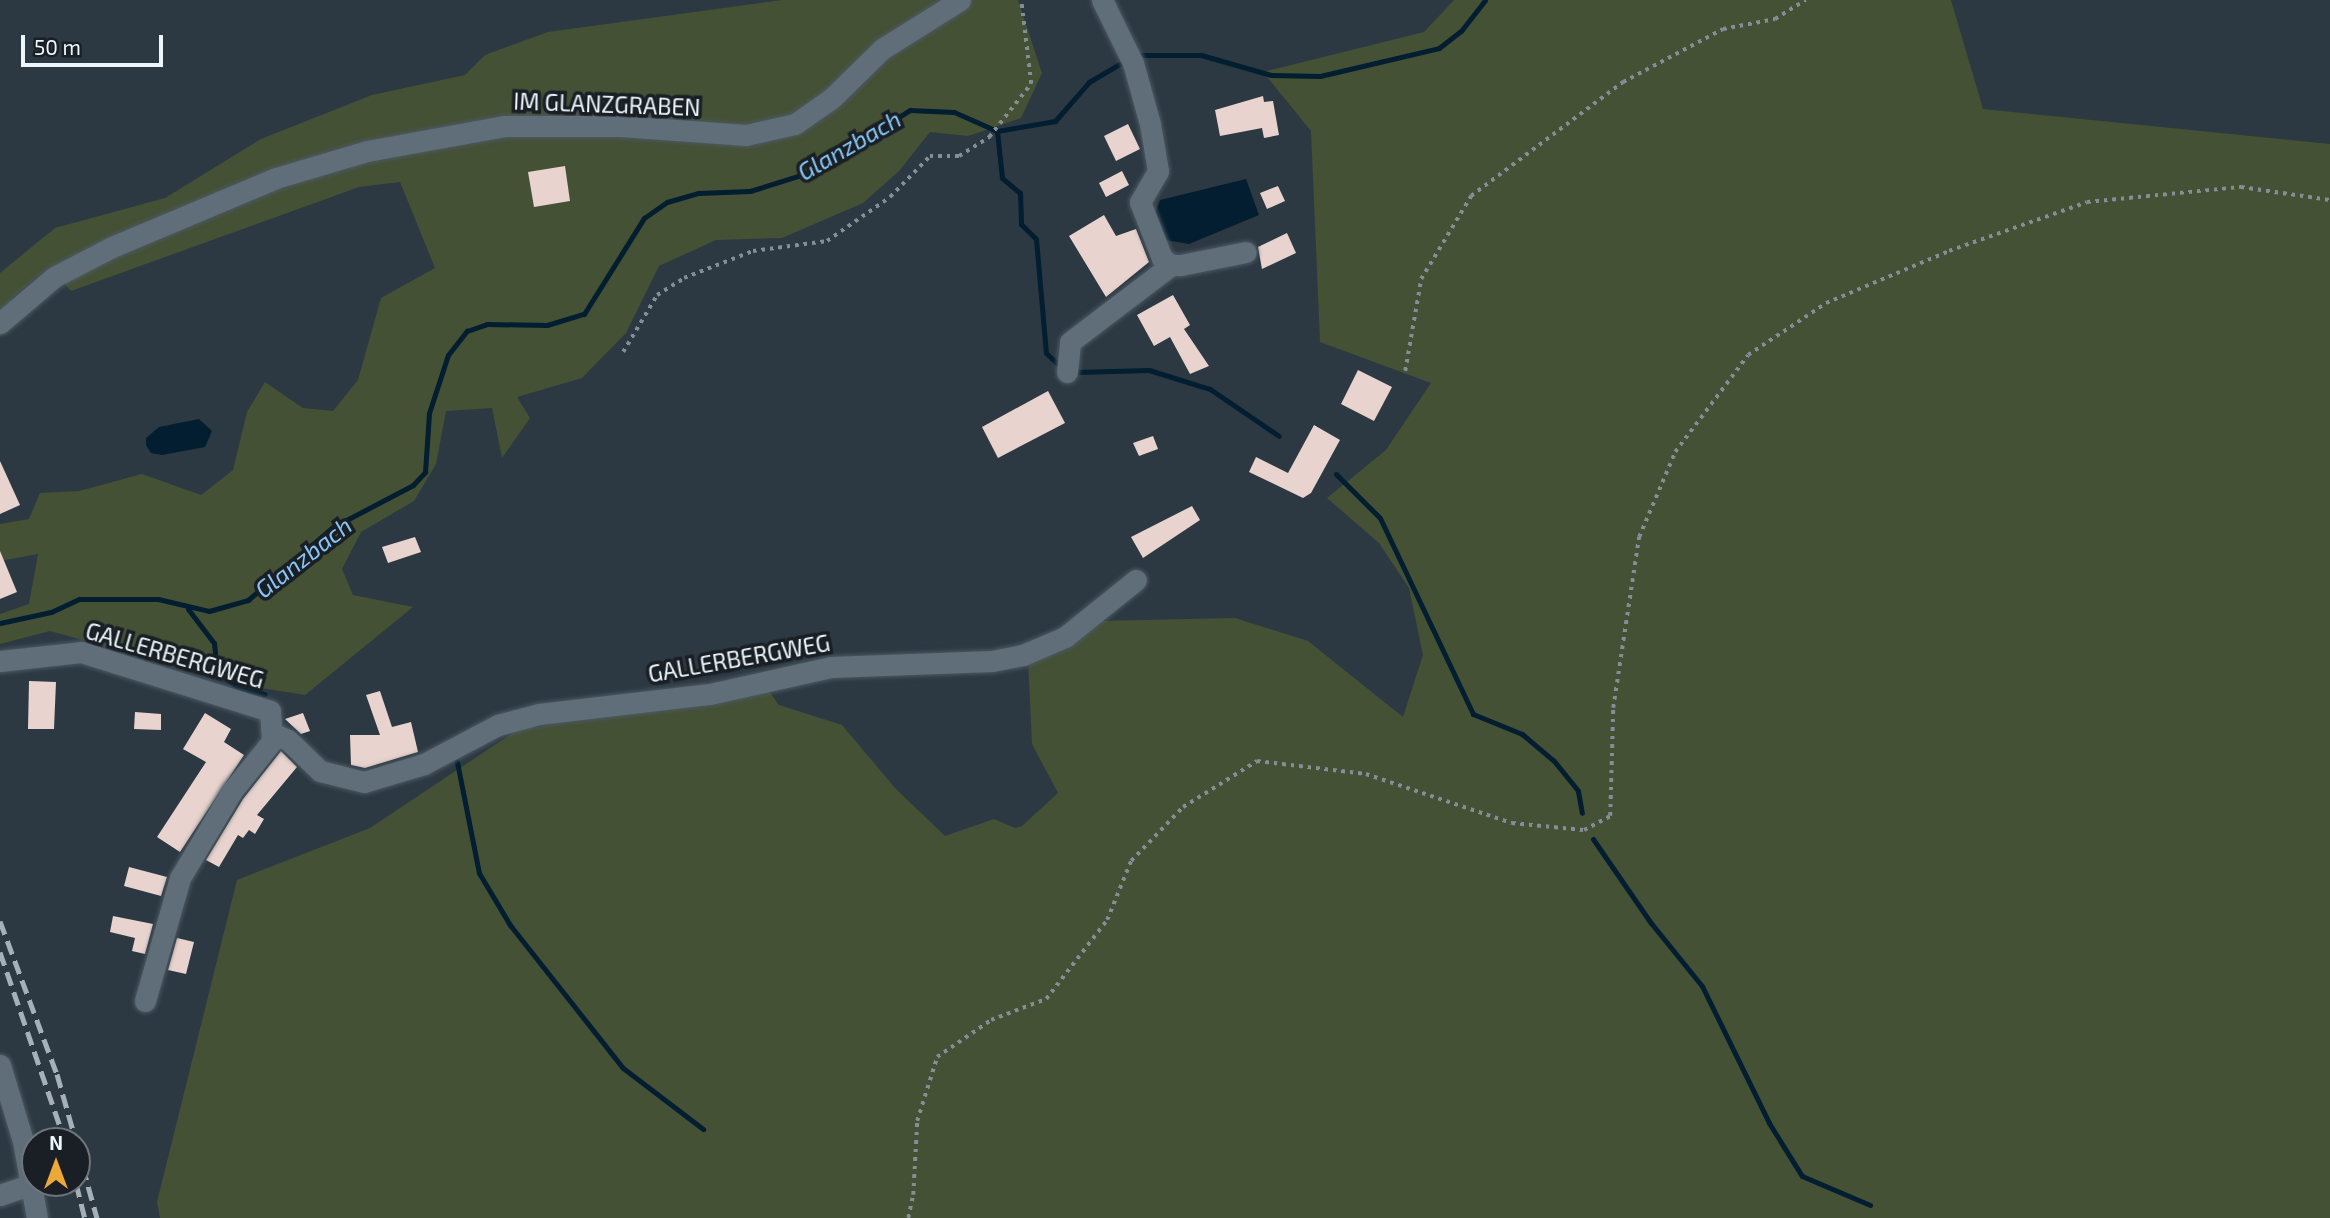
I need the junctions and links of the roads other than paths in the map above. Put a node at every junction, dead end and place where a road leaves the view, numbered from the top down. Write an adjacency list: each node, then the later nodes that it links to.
1 (960, 0): 5 (street, IM GLANZGRABEN)
2 (1102, 0): 4 (street)
3 (1246, 251): 4 (street)
4 (1171, 265): 6 (street)
5 (0, 323)
6 (1067, 372)
7 (1136, 580): 9 (street, GALLERBERGWEG)
8 (0, 661): 9 (street, GALLERBERGWEG)
9 (274, 734): 10 (street)
10 (145, 1001)
11 (0, 1066): 12 (street)
12 (21, 1143)
13 (21, 1188): 14 (street)
14 (0, 1195)
15 (34, 1197): 16 (street)
16 (37, 1218)

